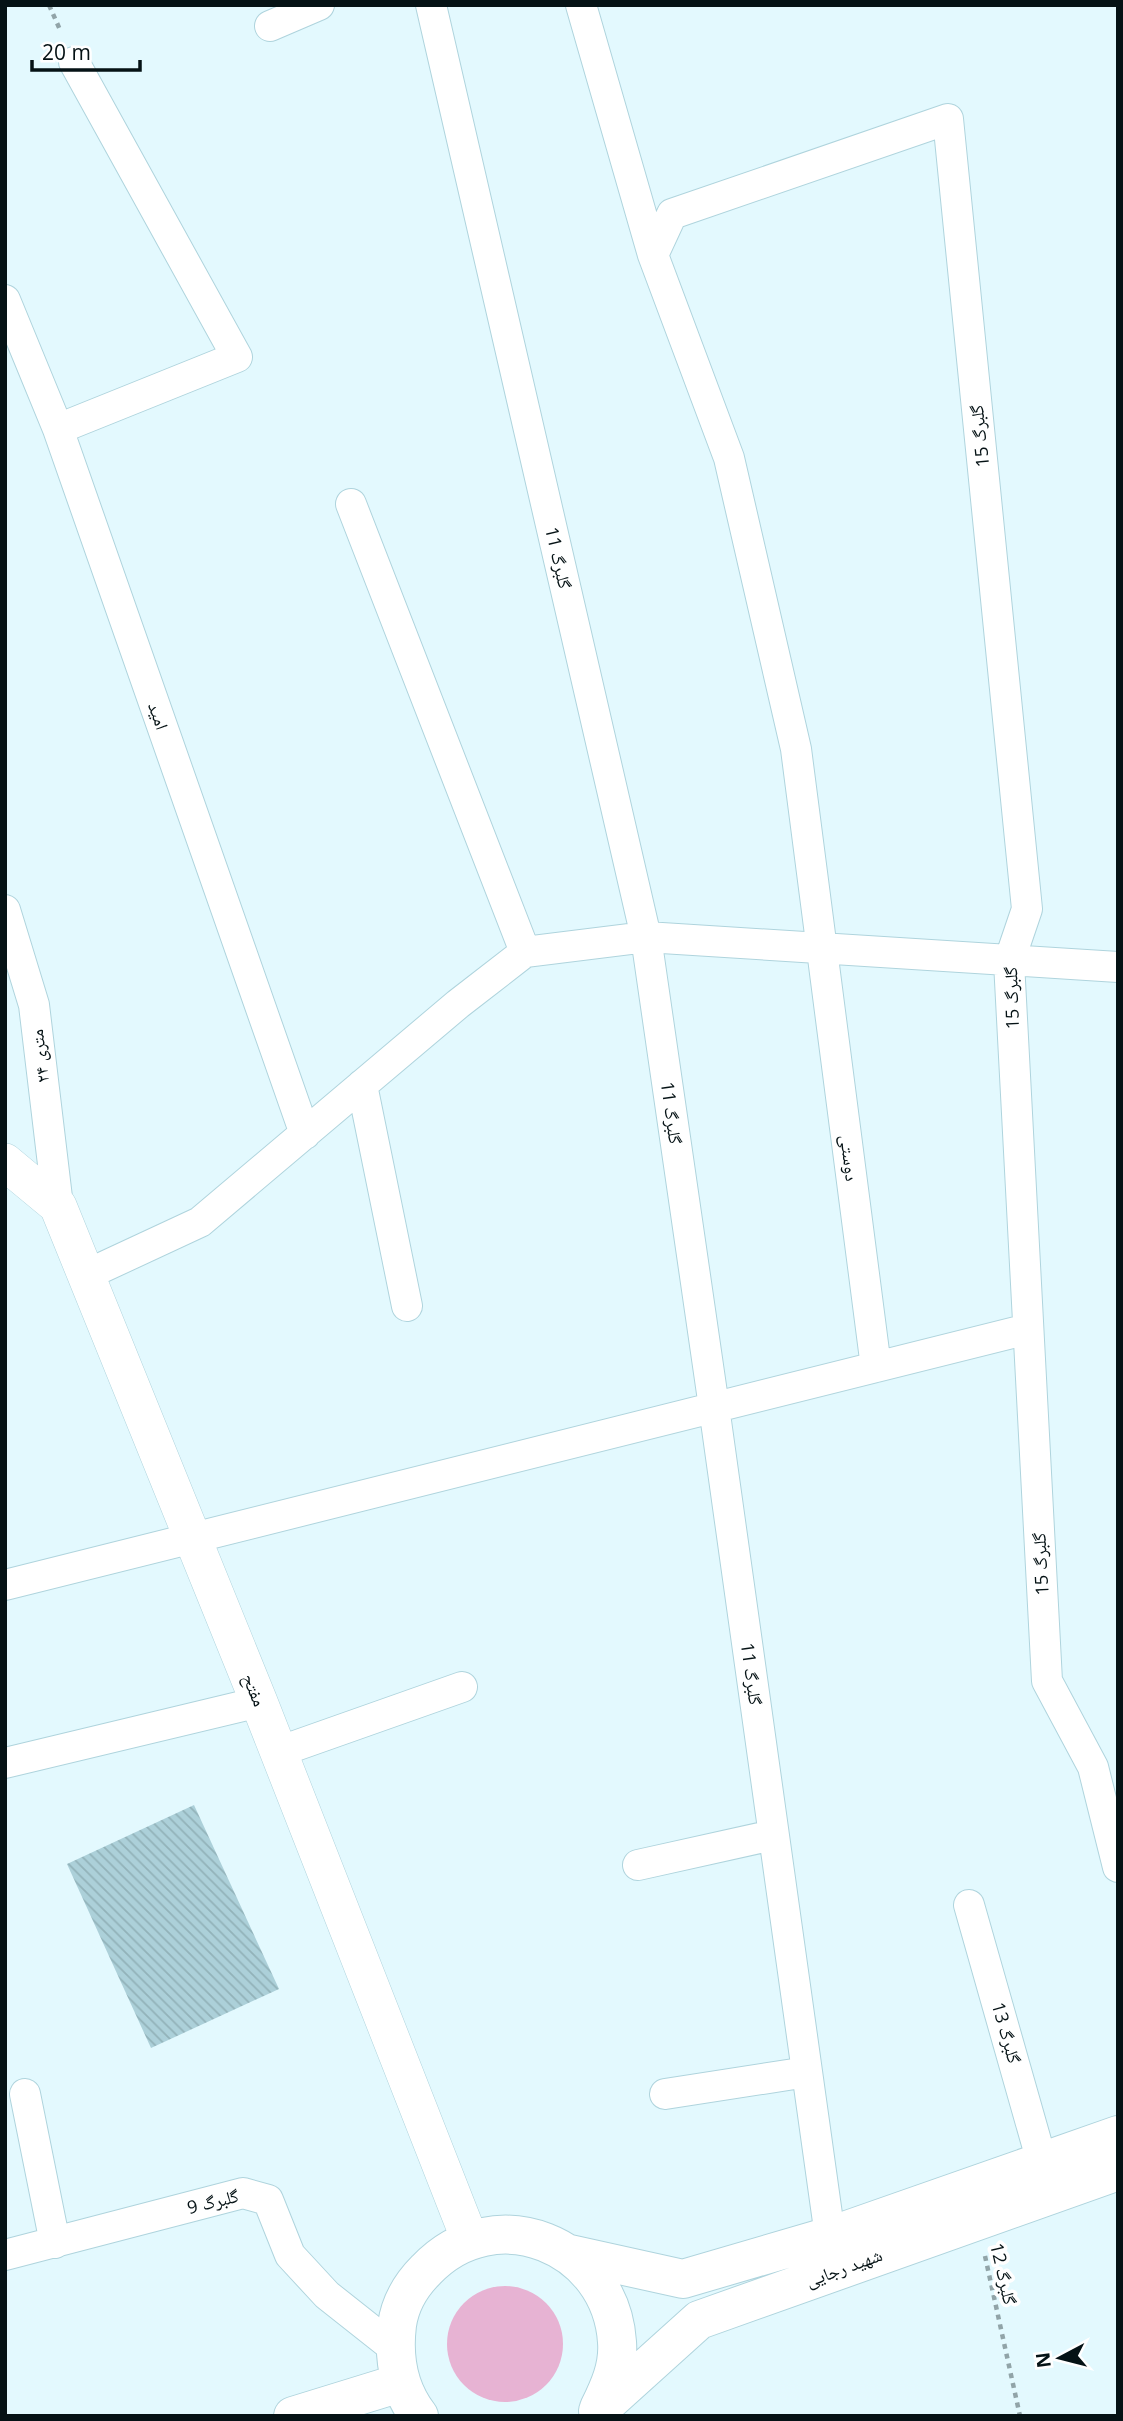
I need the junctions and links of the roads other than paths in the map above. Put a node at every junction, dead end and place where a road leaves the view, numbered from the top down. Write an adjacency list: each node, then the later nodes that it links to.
1 (319, 5): 4 (street)
2 (431, 5): 11 (street, گلبرگ 11)
3 (581, 5): 6 (street, دوستی)
4 (270, 26)
5 (74, 62): 8 (street)
6 (653, 256): 12 (street, دوستی); 14 (street, گلبرگ 15)
7 (5, 300): 8 (street, امید)
8 (58, 429): 17 (street, امید)
9 (351, 504): 13 (street)
10 (5, 910): 19 (street, ۲۴ متری)
11 (646, 937): 12 (street); 13 (street); 24 (street, گلبرگ 11)
12 (822, 949): 14 (street); 23 (street, دوستی)
13 (524, 951): 16 (street)
14 (1009, 962): 15 (street); 22 (street, گلبرگ 15)
15 (1118, 967)
16 (362, 1085): 17 (street); 21 (street)
17 (304, 1134): 20 (street)
18 (5, 1162): 19 (street, مفتح)
19 (58, 1206): 20 (street, مفتح)
20 (86, 1275): 25 (street, مفتح)
21 (407, 1306)
22 (1028, 1329): 23 (street); 33 (street, گلبرگ 15)
23 (876, 1367): 24 (street)
24 (715, 1407): 25 (street); 31 (street, گلبرگ 11)
25 (192, 1538): 26 (street); 28 (street, مفتح)
26 (5, 1585)
27 (462, 1688): 29 (street)
28 (259, 1702): 29 (street, مفتح); 30 (street)
29 (278, 1752): 42 (street, مفتح)
30 (5, 1763)
31 (773, 1835): 32 (street); 35 (street, گلبرگ 11)
32 (638, 1865)
33 (1118, 1867)
34 (969, 1905): 39 (street, گلبرگ 13)
35 (807, 2072): 37 (street); 41 (street, گلبرگ 11)
36 (25, 2094): 43 (street)
37 (665, 2094)
38 (1118, 2136): 39 (main road, شهید رجایی)
39 (1042, 2162): 41 (main road, شهید رجایی)
40 (1118, 2171): 47 (main road, شهید رجایی)
41 (830, 2236): 44 (main road, شهید رجایی)
42 (470, 2240): 44 (main road); 46 (main road)
43 (55, 2243): 45 (street, گلبرگ 9); 46 (street, گلبرگ 9)
44 (570, 2254): 47 (main road)
45 (5, 2255)
46 (397, 2365): 48 (main road); 49 (main road)
47 (595, 2413)
48 (293, 2416)
49 (419, 2416)

